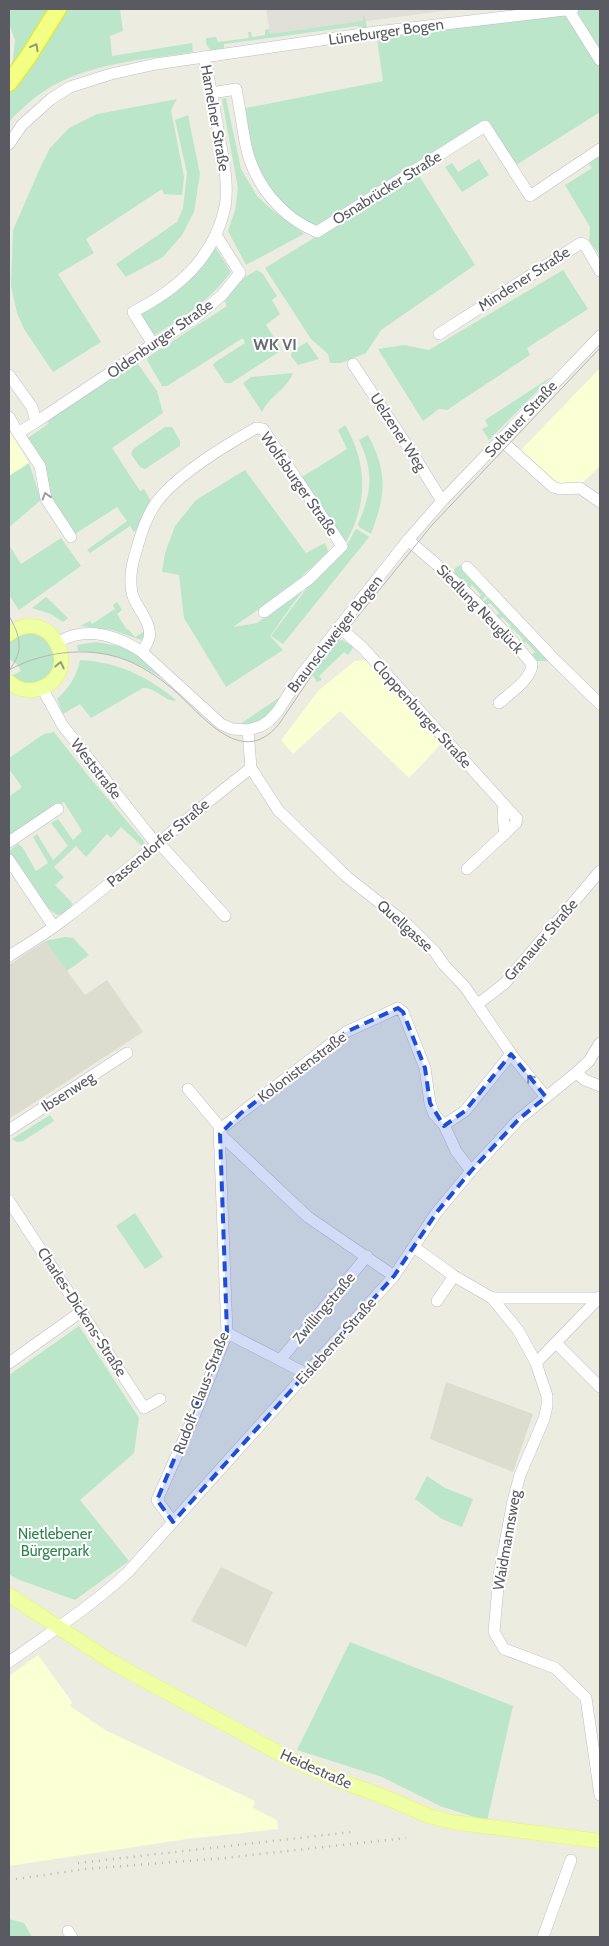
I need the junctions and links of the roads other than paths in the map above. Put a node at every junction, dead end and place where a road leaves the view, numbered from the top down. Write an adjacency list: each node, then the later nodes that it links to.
1 (58, 9): 6 (highway, one-way to 1)
2 (568, 9): 3 (street); 4 (street, Lüneburger Bogen); 5 (street)
3 (573, 9)
4 (204, 57): 7 (street, Hamelner Straße); 8 (street, Lüneburger Bogen)
5 (600, 60)
6 (9, 83)
7 (212, 93): 9 (street, Osnabrücker Straße); 10 (street, Hamelner Straße)
8 (9, 144)
9 (600, 149)
10 (216, 235): 14 (street, Hamelner Straße); 14 (street, Oldenburger Straße)
11 (600, 270): 12 (street, Mindener Straße)
12 (439, 334)
13 (600, 336): 20 (street, Soltauer Straße)
14 (153, 344): 18 (street, Oldenburger Straße)
15 (353, 364): 21 (street, Uelzener Weg)
16 (9, 375): 18 (street)
17 (9, 417): 19 (street)
18 (36, 422): 19 (street, Oldenburger Straße)
19 (18, 433): 23 (street, one-way to 19)
20 (501, 440): 21 (street, Soltauer Straße); 22 (street)
21 (442, 501): 24 (street, Braunschweiger Bogen)
22 (600, 502)
23 (71, 537)
24 (408, 540): 27 (street, Braunschweiger Bogen); 33 (street, Siedlung Neuglück)
25 (467, 567): 34 (street, Siedlung Neuglück)
26 (264, 612): 30 (street, Wolfsburger Straße)
27 (339, 627): 35 (street, Braunschweiger Bogen); 41 (street, Cloppenburger Straße)
28 (9, 634): 29 (main road)
29 (58, 642): 30 (street); 32 (main road, one-way to 29)
30 (142, 652): 35 (street)
31 (11, 685): 32 (main road)
32 (42, 688): 39 (street, Weststraße)
33 (499, 703)
34 (600, 704)
35 (248, 730): 36 (street)
36 (251, 768): 39 (street, Passendorfer Straße); 46 (street, Quellgasse)
37 (58, 809): 38 (street)
38 (9, 842)
39 (158, 844): 43 (street, Weststraße); 44 (street, Passendorfer Straße)
40 (9, 860): 44 (street)
41 (467, 870)
42 (600, 871): 46 (street, Granauer Straße)
43 (225, 916)
44 (54, 927): 45 (street, Passendorfer Straße)
45 (9, 956)
46 (478, 1004): 49 (street, Quellgasse)
47 (600, 1043): 50 (street, Eislebener Straße)
48 (128, 1053): 55 (street, Ibsenweg)
49 (513, 1056): 53 (street, Quellgasse, one-way to 49); 54 (street)
50 (576, 1073): 51 (street); 53 (street, Eislebener Straße)
51 (600, 1086)
52 (188, 1089): 56 (street)
53 (546, 1097): 57 (street, Eislebener Straße)
54 (444, 1125): 56 (street, Kolonistenstraße); 57 (street)
55 (9, 1130)
56 (220, 1134): 60 (street); 67 (street, Rudolf-Claus-Straße)
57 (471, 1171): 59 (street, Eislebener Straße)
58 (9, 1203): 66 (street, Charles-Dickens-Straße)
59 (414, 1247): 61 (street, Eislebener Straße); 62 (street, Waidmannsweg)
60 (367, 1256): 61 (street); 69 (street, Zwillingstraße)
61 (394, 1276): 72 (street, Eislebener Straße)
62 (454, 1276): 63 (street, Waidmannsweg); 65 (street)
63 (492, 1298): 64 (street); 71 (street, Waidmannsweg)
64 (600, 1298): 68 (street)
65 (437, 1301)
66 (82, 1312): 70 (street); 74 (street, Charles-Dickens-Straße)
67 (227, 1334): 69 (street); 75 (street, Rudolf-Claus-Straße)
68 (556, 1343): 71 (street); 73 (street)
69 (281, 1359): 72 (street)
70 (9, 1363)
71 (536, 1363): 79 (street, Waidmannsweg)
72 (307, 1374): 75 (street, Eislebener Straße)
73 (600, 1386)
74 (160, 1399)
75 (173, 1522): 77 (street, Eislebener Straße)
76 (9, 1595): 77 (main road, Heidestraße)
77 (57, 1627): 78 (street, Eislebener Straße); 81 (main road, Heidestraße)
78 (9, 1662)
79 (599, 1781): 80 (street, Waidmannsweg)
80 (600, 1795)
81 (600, 1841)
82 (571, 1860): 83 (street)
83 (543, 1937)

